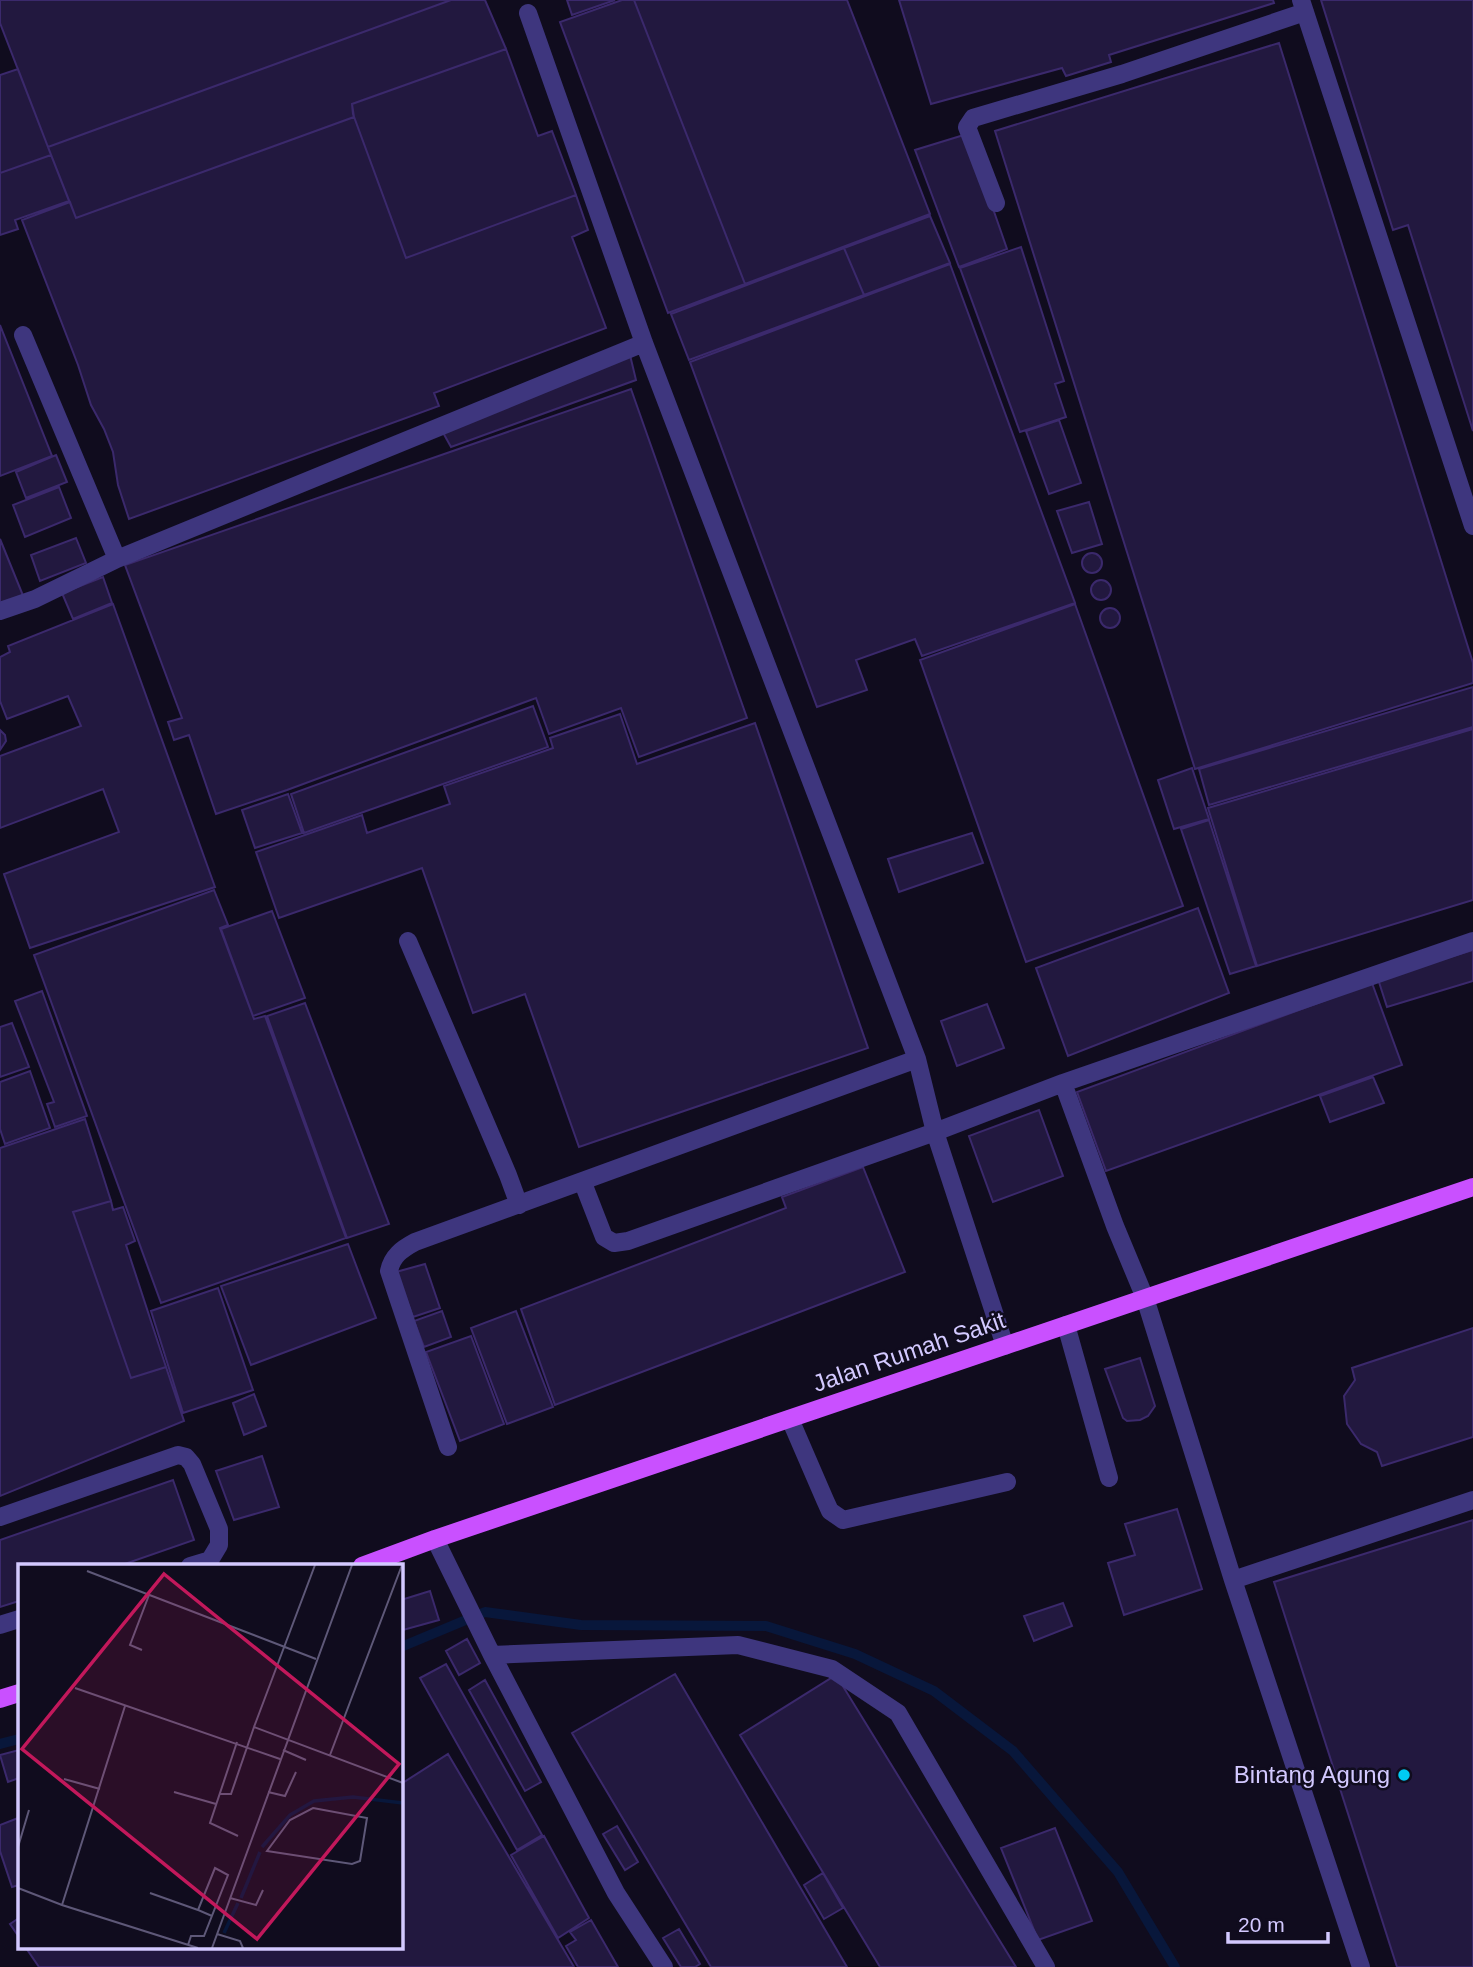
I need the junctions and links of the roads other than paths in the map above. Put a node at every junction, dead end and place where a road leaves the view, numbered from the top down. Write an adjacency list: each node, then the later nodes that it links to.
1 (1303, 6): 3 (lane); 6 (lane)
2 (528, 13): 5 (lane)
3 (996, 203)
4 (23, 335): 7 (lane)
5 (644, 343): 7 (lane); 11 (lane)
6 (1473, 526)
7 (117, 559): 8 (lane)
8 (0, 611)
9 (1473, 941): 12 (lane)
10 (408, 942): 16 (lane)
11 (917, 1059): 13 (lane); 14 (lane)
12 (1062, 1083): 13 (lane); 17 (lane)
13 (935, 1132): 14 (lane); 19 (lane)
14 (583, 1182): 16 (lane)
15 (1473, 1186): 17 (main road, Jalan Rumah Sakit)
16 (519, 1205): 21 (lane)
17 (1145, 1298): 18 (main road, Jalan Rumah Sakit); 29 (lane)
18 (1066, 1325): 19 (main road, Jalan Rumah Sakit); 22 (lane)
19 (1005, 1346): 20 (main road, Jalan Rumah Sakit)
20 (790, 1419): 23 (lane); 26 (main road, Jalan Rumah Sakit)
21 (448, 1447)
22 (1109, 1478)
23 (1007, 1482)
24 (1473, 1500): 29 (lane)
25 (0, 1517): 27 (lane)
26 (435, 1539): 28 (main road, Jalan Rumah Sakit); 32 (lane)
27 (197, 1564)
28 (367, 1564)
29 (1233, 1580): 37 (lane)
30 (18, 1619): 31 (lane)
31 (0, 1625)
32 (492, 1655): 35 (lane); 36 (lane)
33 (18, 1693): 34 (main road)
34 (0, 1699)
35 (664, 1967)
36 (1046, 1967)
37 (1362, 1967)

